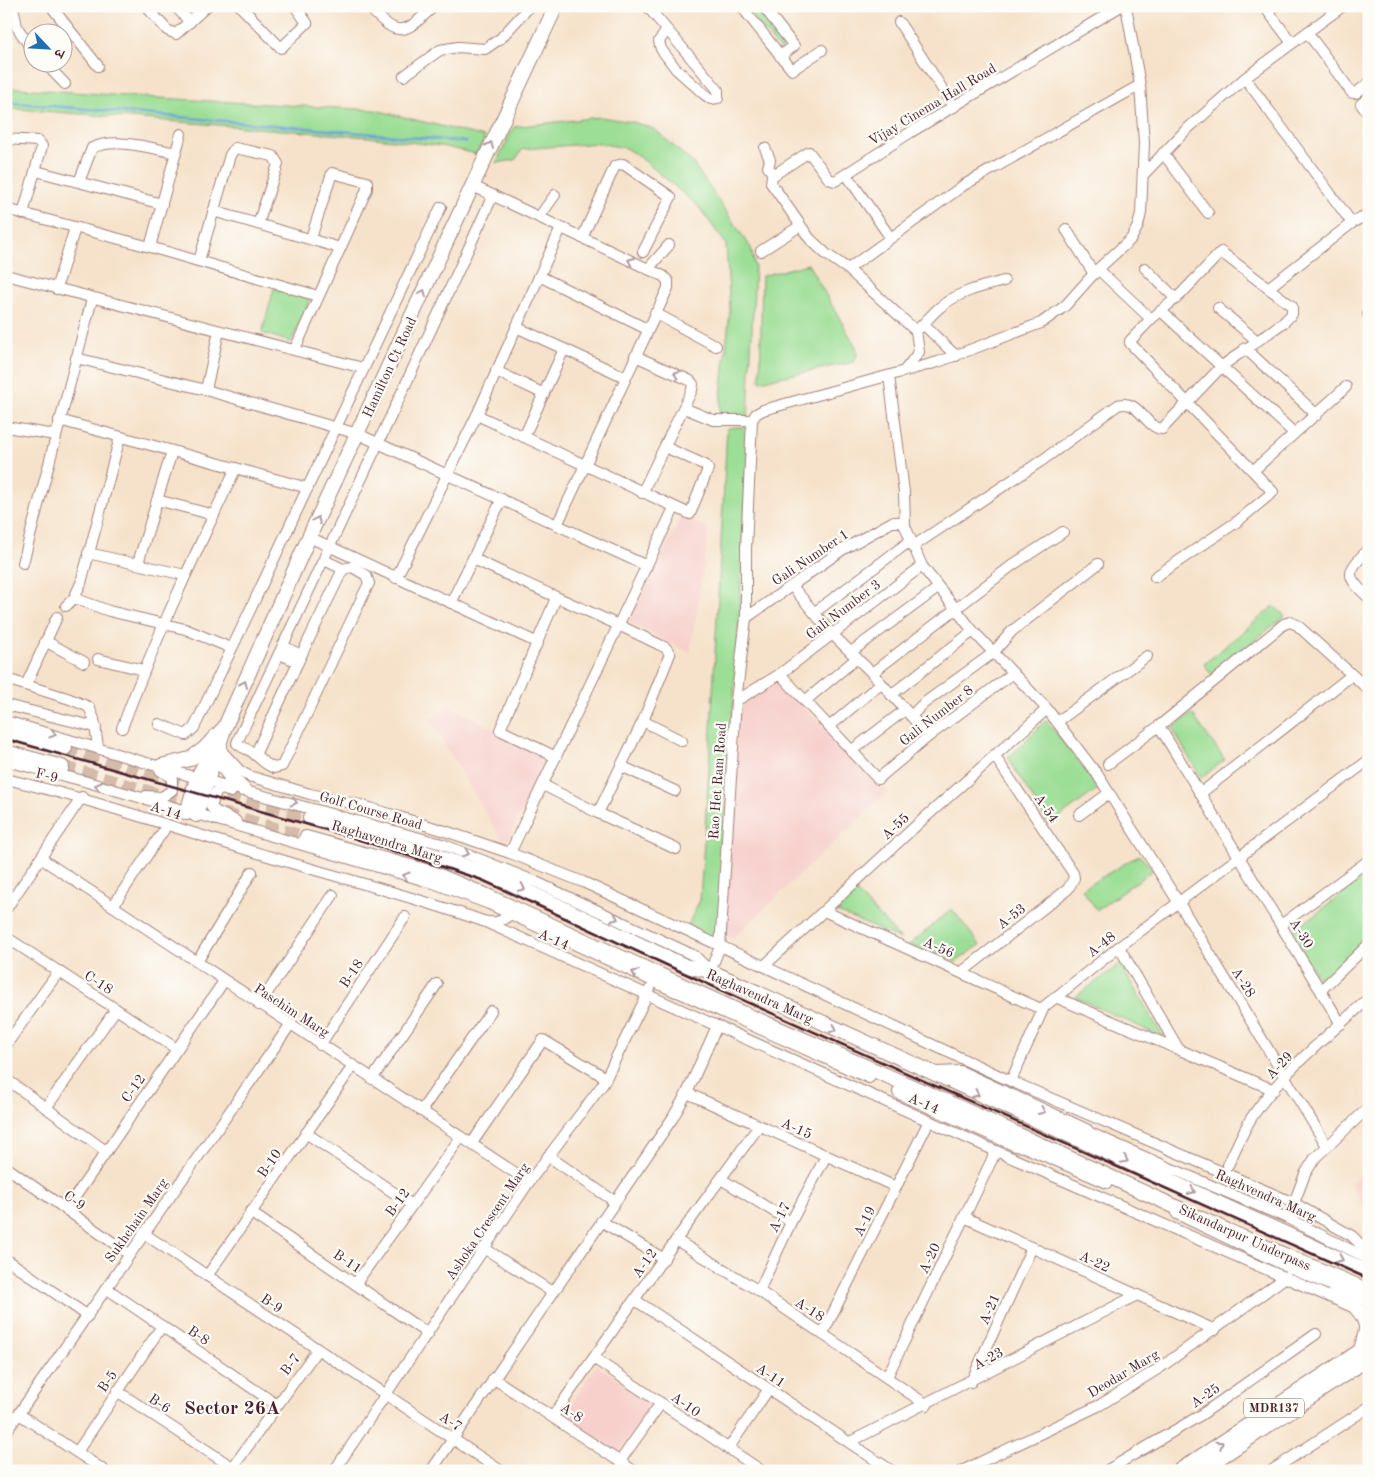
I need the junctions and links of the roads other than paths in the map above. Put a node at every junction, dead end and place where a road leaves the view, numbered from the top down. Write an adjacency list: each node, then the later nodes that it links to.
1 (13, 6): 23 (street)
2 (51, 6): 27 (street)
3 (146, 6): 19 (street)
4 (175, 6): 19 (street)
5 (207, 6): 19 (street)
6 (240, 6): 7 (street)
7 (295, 6)
8 (368, 6): 9 (street)
9 (434, 6)
10 (530, 6): 29 (street)
11 (556, 6): 47 (main road, Hamilton Ct Road, one-way to 11)
12 (647, 6): 21 (street)
13 (741, 6): 26 (street)
14 (763, 6): 26 (street)
15 (1121, 6): 35 (street, Vijay Cinema Hall Road)
16 (1126, 6): 33 (street)
17 (1264, 6): 24 (street)
18 (1343, 6): 22 (street)
19 (190, 22)
20 (899, 22): 35 (street)
21 (667, 30): 21 (street)
22 (1307, 32): 24 (street); 32 (street)
23 (22, 34)
24 (1292, 43): 30 (street)
25 (822, 50): 26 (street)
26 (780, 56)
27 (98, 66)
28 (54, 72): 31 (street)
29 (404, 76)
30 (1245, 78): 41 (street); 58 (street)
31 (65, 84)
32 (1369, 84)
33 (1140, 85): 44 (street); 64 (street)
34 (1369, 97): 36 (street)
35 (954, 107): 43 (street, Vijay Cinema Hall Road)
36 (1369, 115)
37 (181, 134): 40 (street)
38 (6, 139): 42 (street)
39 (766, 148): 45 (street)
40 (176, 153): 46 (street); 50 (street)
41 (1163, 153): 44 (street); 54 (street)
42 (36, 171): 46 (street); 56 (street)
43 (846, 174): 45 (street); 64 (street)
44 (1142, 175): 76 (street)
45 (772, 177): 60 (street)
46 (79, 182): 50 (street)
47 (473, 186): 48 (street); 120 (main road, Hamilton Ct Road, one-way to 47)
48 (493, 195): 57 (street); 123 (street)
49 (555, 195): 57 (street)
50 (162, 204): 68 (street)
51 (442, 207): 102 (street)
52 (6, 210): 56 (street)
53 (213, 211): 59 (street); 59 (street); 72 (street)
54 (1208, 213)
55 (1369, 213): 58 (street)
56 (23, 214): 61 (street)
57 (539, 218): 62 (street)
58 (1352, 223): 80 (street)
59 (258, 224): 65 (street)
60 (800, 226): 70 (street); 75 (street)
61 (75, 228): 68 (street); 81 (street)
62 (561, 228): 66 (street); 78 (street)
63 (1066, 229): 76 (street)
64 (890, 237): 75 (street)
65 (311, 238): 69 (street); 69 (street)
66 (582, 238): 71 (street); 74 (street, one-way to 66)
67 (669, 245): 74 (street)
68 (150, 247): 72 (street)
69 (340, 248): 82 (street)
70 (761, 251)
71 (644, 252)
72 (199, 262): 82 (street)
73 (1146, 268): 84 (street)
74 (648, 269): 87 (street)
75 (848, 269): 90 (street)
76 (1096, 271): 88 (street); 99 (street)
77 (6, 275): 81 (street)
78 (539, 276): 89 (street); 91 (street)
79 (1004, 280): 90 (street)
80 (1268, 288): 84 (street); 93 (street)
81 (56, 289): 83 (street)
82 (318, 296): 96 (street)
83 (92, 299): 92 (street); 100 (street)
84 (1176, 300): 86 (street)
85 (1218, 308): 93 (street)
86 (1161, 311): 88 (street); 101 (street)
87 (655, 313): 91 (street); 94 (street)
88 (1151, 319): 110 (street)
89 (516, 328): 97 (street); 103 (street)
90 (920, 328): 99 (street); 104 (street)
91 (647, 329): 98 (street)
92 (219, 331): 96 (street); 108 (street)
93 (1256, 340): 95 (street)
94 (716, 346)
95 (1245, 348): 101 (street); 113 (street)
96 (295, 349): 102 (street)
97 (564, 349): 106 (street); 109 (street)
98 (635, 356): 106 (street); 111 (street, one-way to 98)
99 (956, 356): 104 (street)
100 (76, 358): 108 (street); 114 (street)
101 (1222, 366): 110 (street); 118 (street)
102 (363, 368): 117 (street)
103 (496, 371): 109 (street); 112 (street)
104 (903, 372): 105 (street)
105 (889, 376): 115 (street); 137 (street, A-28)
106 (625, 377): 126 (street)
107 (1346, 387): 113 (street)
108 (206, 390): 117 (street)
109 (544, 394): 122 (street)
110 (1188, 401): 128 (street); 140 (street)
111 (684, 408): 115 (street); 124 (street)
112 (477, 415): 122 (street); 129 (street)
113 (1317, 415): 118 (street)
114 (59, 420): 119 (street); 121 (street)
115 (752, 420): 165 (street, Rao Het Ram Road)
116 (6, 427): 119 (street)
117 (337, 428): 120 (street); 130 (street)
118 (1294, 432): 128 (street)
119 (55, 434): 146 (street)
120 (358, 434): 123 (street); 139 (main road, Hamilton Ct Road, one-way to 120)
121 (120, 437): 125 (street); 143 (street)
122 (524, 437): 126 (street)
123 (380, 443): 129 (street); 141 (street)
124 (665, 447): 131 (street); 134 (street)
125 (172, 451): 127 (street); 133 (street)
126 (584, 466): 131 (street); 136 (street)
127 (236, 468): 130 (street); 135 (street)
128 (1254, 470): 153 (street)
129 (447, 475): 132 (street); 154 (street)
130 (308, 488): 172 (street)
131 (642, 493): 134 (street)
132 (502, 499): 136 (street); 144 (street)
133 (157, 500): 135 (street); 147 (street)
134 (674, 508): 149 (street)
135 (214, 515): 152 (street)
136 (557, 525): 149 (street)
137 (905, 526): 140 (street, A-28); 155 (street, Gali Number 1)
138 (1062, 532): 162 (street)
139 (309, 538): 141 (street); 203 (main road, Hamilton Ct Road, one-way to 139)
140 (911, 544): 150 (street, A-28); 163 (street)
141 (330, 547): 145 (street); 154 (street)
142 (1369, 548): 159 (street)
143 (88, 553): 147 (street); 157 (street)
144 (474, 558): 158 (street); 160 (street)
145 (324, 560): 151 (street); 173 (street)
146 (24, 563)
147 (138, 563): 152 (street)
148 (1098, 564): 174 (street)
149 (647, 566): 167 (street)
150 (922, 566): 156 (street, A-28); 169 (street, Gali Number 3)
151 (343, 569): 178 (street); 212 (street)
152 (185, 575): 166 (street)
153 (1155, 577)
154 (396, 578): 160 (street)
155 (792, 586): 163 (street); 165 (street, Gali Number 1)
156 (938, 588): 162 (street, A-28); 175 (street)
157 (74, 598): 161 (street); 166 (street)
158 (556, 598): 167 (street); 171 (street)
159 (1369, 598)
160 (451, 603): 171 (street)
161 (66, 606)
162 (956, 609): 168 (street, A-28); 181 (street)
163 (815, 612): 169 (street)
164 (57, 617): 170 (street)
165 (746, 618): 190 (street, Rao Het Ram Road)
166 (164, 623): 172 (street); 180 (street)
167 (617, 624): 196 (street); 214 (street)
168 (973, 631): 174 (street, A-28); 189 (street)
169 (831, 633): 175 (street); 182 (street, Gali Number 3)
170 (45, 641): 179 (street); 187 (street)
171 (538, 643): 214 (street)
172 (232, 648): 198 (street)
173 (281, 650): 178 (street); 212 (street)
174 (993, 653): 183 (street, A-28); 194 (street)
175 (854, 655): 181 (street); 191 (street)
176 (1147, 656): 197 (street)
177 (98, 659): 180 (street)
178 (300, 659): 212 (street)
179 (84, 662)
180 (144, 670): 202 (street)
181 (872, 673): 186 (street)
182 (780, 674): 190 (street, Gali Number 3); 191 (street)
183 (1012, 674): 193 (street, A-28); 205 (street, Gali Number 8)
184 (1352, 675): 188 (street); 199 (street); 229 (street)
185 (6, 679): 187 (street)
186 (880, 683): 189 (street); 201 (street)
187 (26, 685): 200 (street)
188 (1369, 690)
189 (892, 695): 194 (street)
190 (736, 701): 262 (street, Rao Het Ram Road)
191 (805, 701): 201 (street)
192 (6, 705): 200 (street)
193 (1047, 709): 197 (street, A-28); 213 (street, A-55)
194 (908, 713): 205 (street); 210 (street)
195 (6, 721): 207 (street, Golf Course Road, one-way to 207)
196 (643, 721): 206 (street); 219 (street)
197 (1057, 722): 228 (street, A-28)
198 (159, 724)
199 (1159, 726): 218 (street); 229 (street, A-30)
200 (96, 727): 207 (street)
201 (829, 727): 210 (street)
202 (122, 728)
203 (224, 729): 209 (main road); 217 (main road); 223 (main road, Hamilton Ct Road)
204 (6, 732): 208 (main road)
205 (929, 736): 210 (street, Gali Number 8)
206 (682, 741)
207 (98, 746): 217 (street, Golf Course Road)
208 (65, 748)
209 (220, 749): 225 (main road); 235 (street)
210 (852, 751)
211 (6, 752): 220 (main road)
212 (256, 755)
213 (994, 755): 250 (street, A-54); 255 (street, A-55)
214 (556, 757): 224 (street)
215 (1369, 760): 246 (street)
216 (6, 761): 221 (street)
217 (155, 764): 223 (street, Golf Course Road); 233 (street)
218 (1108, 764)
219 (622, 766): 226 (street); 236 (street)
220 (62, 767)
221 (44, 771): 227 (street); 230 (street, one-way to 221)
222 (6, 779): 227 (street, F-9)
223 (202, 779): 225 (street, Golf Course Road); 237 (main road, Hamilton Ct Road)
224 (543, 785): 236 (street); 245 (street)
225 (243, 789): 231 (street, Golf Course Road)
226 (675, 791)
227 (60, 792): 232 (street, F-9)
228 (1109, 793): 238 (street); 252 (street, A-28)
229 (1201, 793): 246 (street, A-30)
230 (127, 794): 233 (street); 234 (street)
231 (262, 794): 240 (street, Golf Course Road, one-way to 240); 242 (street)
232 (82, 797): 234 (street, A-14); 247 (street)
233 (139, 798): 237 (street)
234 (94, 801): 258 (street, A-14)
235 (360, 805): 240 (street); 245 (street)
236 (598, 813): 244 (street)
237 (191, 814): 242 (street)
238 (1079, 815)
239 (310, 818): 266 (main road, Raghavendra Marg, one-way to 266)
240 (355, 819): 266 (street, Golf Course Road, one-way to 266)
241 (164, 830): 253 (street)
242 (250, 831): 256 (street, one-way to 242)
243 (306, 838): 274 (main road, Raghavendra Marg)
244 (676, 849)
245 (510, 852): 262 (street)
246 (1239, 857): 252 (street, A-48); 259 (street, A-30)
247 (42, 859): 253 (street, Paschim Marg); 254 (street)
248 (1369, 860): 259 (street)
249 (252, 872): 264 (street)
250 (1074, 878): 268 (street, A-53)
251 (333, 895): 278 (street)
252 (1179, 903): 263 (street, A-48); 292 (street, A-28)
253 (112, 906): 264 (street, Paschim Marg)
254 (6, 909)
255 (824, 911): 265 (street, A-55); 268 (street, A-56)
256 (510, 914): 258 (street); 270 (street, one-way to 256)
257 (405, 917): 286 (street, B-18)
258 (483, 921): 275 (street, A-14)
259 (1281, 925): 272 (street, A-30)
260 (6, 937): 267 (street, C-18)
261 (1369, 944): 272 (street)
262 (720, 947): 265 (street); 266 (street, Rao Het Ram Road)
263 (1119, 947): 276 (street, A-48); 287 (street)
264 (197, 962): 269 (street, Paschim Marg)
265 (764, 966): 297 (street)
266 (710, 971): 291 (main road, Raghavendra Marg, one-way to 291)
267 (59, 972): 280 (street, C-18); 285 (street)
268 (962, 972): 279 (street, A-56)
269 (224, 982): 278 (street, Paschim Marg); 288 (street, C-12)
270 (654, 982): 273 (street); 275 (street, Ashoka Crescent Marg)
271 (437, 984): 296 (street)
272 (1321, 990): 282 (street, A-30)
273 (676, 992): 274 (street); 294 (street)
274 (698, 992): 289 (main road, Raghavendra Marg)
275 (648, 993): 284 (street, A-14); 293 (street, Ashoka Crescent Marg)
276 (1055, 997): 279 (street, A-48); 287 (street)
277 (1369, 998): 282 (street, A-29)
278 (259, 1005): 283 (street, Paschim Marg)
279 (1041, 1008): 297 (street)
280 (116, 1010): 288 (street, C-18); 301 (street)
281 (491, 1011): 302 (street)
282 (1341, 1024): 292 (street, A-29)
283 (290, 1025): 286 (street, Paschim Marg); 334 (street, Sukhchain Marg)
284 (717, 1026): 299 (street); 303 (street, A-14)
285 (6, 1045)
286 (320, 1045): 290 (street, Paschim Marg)
287 (1178, 1048): 298 (street)
288 (177, 1049): 313 (street, C-12)
289 (846, 1059): 294 (main road); 312 (main road, Raghavendra Marg)
290 (353, 1066): 296 (street, Paschim Marg); 306 (street, B-10)
291 (932, 1074): 297 (main road); 310 (main road, Raghavendra Marg, one-way to 310)
292 (1286, 1076): 298 (street, A-29); 311 (street, A-28)
293 (606, 1078): 308 (street); 315 (street, Ashoka Crescent Marg)
294 (868, 1078): 309 (main road)
295 (6, 1079): 301 (street)
296 (372, 1079): 302 (street, Paschim Marg)
297 (1006, 1083): 305 (main road, one-way to 305); 327 (street)
298 (1274, 1090): 317 (street, A-29)
299 (687, 1093): 304 (street, A-15); 325 (street)
300 (1369, 1107): 311 (street)
301 (46, 1108): 313 (street)
302 (421, 1111): 307 (street, Paschim Marg)
303 (929, 1120): 314 (street, A-14); 324 (street, A-19)
304 (759, 1126): 316 (street, A-15); 321 (street, A-12)
305 (1086, 1131): 310 (main road); 319 (street)
306 (306, 1133): 328 (street); 330 (street, B-10)
307 (461, 1137): 308 (street, Paschim Marg); 328 (street, B-12)
308 (472, 1143): 323 (street, Paschim Marg)
309 (1016, 1144): 312 (main road); 326 (street)
310 (1095, 1146): 320 (main road, Raghavendra Marg, one-way to 320)
311 (1327, 1146): 327 (street)
312 (1050, 1148): 322 (main road, Raghavendra Marg)
313 (106, 1151): 329 (street, C-12)
314 (996, 1151): 331 (street, A-20); 335 (street, A-14)
315 (548, 1156): 323 (street, Ashoka Crescent Marg); 325 (street)
316 (826, 1156): 324 (street, A-15); 333 (street, A-17)
317 (1228, 1164)
318 (6, 1167): 329 (street, C-9)
319 (1175, 1170): 320 (street, Raghvendra Marg); 343 (street, Raghvendra Marg)
320 (1148, 1171): 344 (main road, Sikandarpur Underpass, one-way to 344)
321 (721, 1179): 333 (street); 336 (street, A-12)
322 (1122, 1180): 326 (street); 351 (main road, Sikandarpur Underpass)
323 (529, 1182): 338 (street, Ashoka Crescent Marg)
324 (896, 1187): 360 (street, A-19)
325 (614, 1201): 332 (street)
326 (1152, 1202): 335 (street)
327 (1294, 1202): 339 (street)
328 (412, 1205): 347 (street, B-12)
329 (66, 1210): 340 (street, C-9)
330 (250, 1212): 345 (street, B-10); 347 (street, B-11)
331 (964, 1217): 337 (street, A-22); 366 (street, A-20)
332 (601, 1221): 342 (street); 352 (street)
333 (791, 1222): 350 (street, A-17)
334 (143, 1233): 340 (street, Sukhchain Marg); 345 (street, B-9)
335 (1213, 1239): 346 (street, A-14); 349 (street)
336 (676, 1240): 342 (street, A-12); 350 (street, A-18)
337 (1032, 1247): 353 (street, A-22); 368 (street, A-21)
338 (484, 1248): 352 (street); 361 (street, Ashoka Crescent Marg)
339 (1369, 1253)
340 (129, 1254): 348 (street, Sukhchain Marg)
341 (6, 1259): 357 (street)
342 (664, 1259): 354 (street, A-12)
343 (1369, 1260)
344 (1369, 1272)
345 (207, 1276): 363 (street, B-9)
346 (1286, 1277): 356 (street, A-14); 359 (street, Deodar Marg)
347 (356, 1283): 361 (street, B-11)
348 (106, 1288): 357 (street, Sukhchain Marg); 358 (street, B-8)
349 (1335, 1288): 355 (street); 356 (main road)
350 (759, 1291): 360 (street, A-18)
351 (1369, 1291)
352 (552, 1292): 367 (street)
353 (1137, 1296): 359 (street, A-22); 368 (street, A-23)
354 (635, 1300): 365 (street, A-12); 369 (street, A-11)
355 (1369, 1302)
356 (1356, 1308): 364 (main road)
357 (88, 1316): 376 (street, Sukhchain Marg)
358 (162, 1326): 370 (street, B-5); 373 (street, B-8)
359 (1215, 1330): 392 (street, Deodar Marg)
360 (823, 1333): 366 (street, A-18)
361 (428, 1334): 371 (street, Ashoka Crescent Marg)
362 (1316, 1334): 393 (street, A-25)
363 (317, 1350): 371 (street, B-9); 373 (street, B-7)
364 (1366, 1352): 394 (main road, MDR137, one-way to 364); 395 (main road, MDR137)
365 (595, 1359): 372 (street, A-10); 377 (street, A-12)
366 (887, 1377): 374 (street, A-18)
367 (493, 1378): 377 (street, A-8); 379 (street)
368 (971, 1382): 374 (street, A-23)
369 (768, 1390): 380 (street, A-11); 381 (street)
370 (117, 1391): 382 (street, B-5); 384 (street, B-6)
371 (386, 1396): 379 (street, A-7); 386 (street, Ashoka Crescent Marg)
372 (661, 1403): 381 (street, A-10); 383 (street)
373 (277, 1405): 384 (street, B-7)
374 (927, 1405): 380 (street, A-23)
375 (1369, 1407): 396 (street)
376 (19, 1414): 378 (street, Sukhchain Marg); 382 (street)
377 (553, 1416): 383 (street, A-8)
378 (6, 1432)
379 (453, 1439): 387 (street); 388 (street, A-7)
380 (850, 1442): 391 (street, A-11)
381 (728, 1449): 390 (street, A-10)
382 (77, 1452): 385 (street)
383 (620, 1461): 389 (street, A-8)
384 (235, 1469)
385 (105, 1471)
386 (334, 1471)
387 (431, 1471)
388 (501, 1471)
389 (634, 1471)
390 (762, 1471)
391 (892, 1471)
392 (962, 1471)
393 (1106, 1471)
394 (1179, 1471)
395 (1200, 1471)
396 (1271, 1471)

